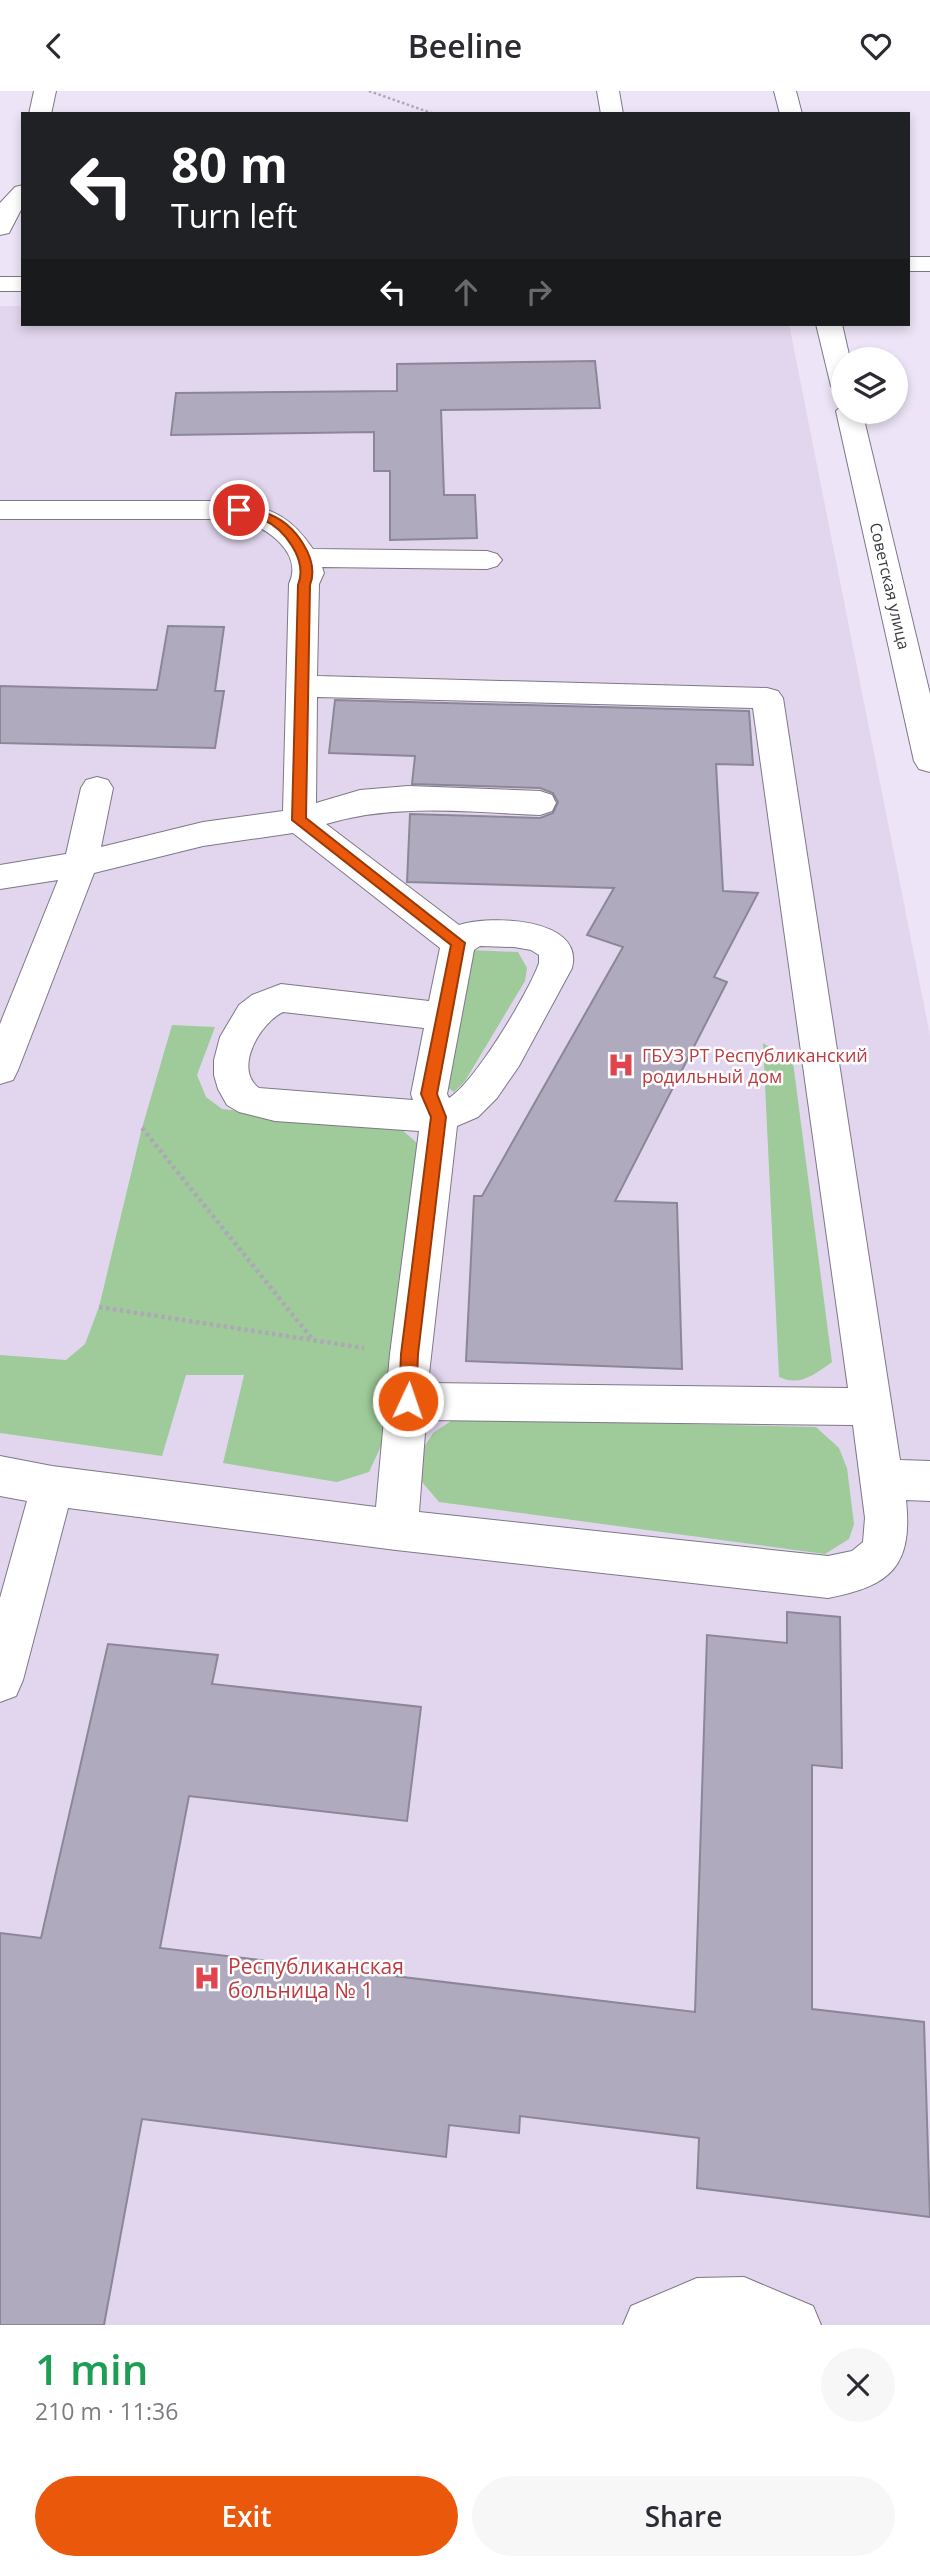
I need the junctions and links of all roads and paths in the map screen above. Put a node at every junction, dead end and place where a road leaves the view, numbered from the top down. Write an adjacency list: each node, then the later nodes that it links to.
1 (45, 91): 5 (street)
2 (369, 91): 6 (path)
3 (608, 91): 7 (street)
4 (785, 91): 8 (street)
5 (40, 112)
6 (428, 112)
7 (612, 112)
8 (790, 112)
9 (21, 194): 10 (street)
10 (0, 228)
11 (910, 264): 12 (street)
12 (930, 264)
13 (0, 284): 14 (street)
14 (21, 284)
15 (829, 326): 16 (street)
16 (835, 347)
17 (852, 424): 22 (street, Советская улица)
18 (0, 510): 19 (street)
19 (305, 558): 20 (street); 21 (street)
20 (487, 560)
21 (302, 686): 25 (street); 37 (street)
22 (930, 761)
23 (97, 788): 26 (street)
24 (540, 803): 25 (street)
25 (299, 820): 26 (street); 28 (street)
26 (81, 864): 27 (street); 30 (street)
27 (0, 877)
28 (458, 943): 29 (street); 31 (street)
29 (444, 1017): 31 (street); 31 (street)
30 (0, 1070)
31 (439, 1117): 36 (street)
32 (142, 1128): 34 (path)
33 (99, 1307): 34 (path)
34 (314, 1341): 35 (path)
35 (367, 1348)
36 (408, 1401): 37 (street); 42 (street)
37 (870, 1407): 39 (street)
38 (0, 1476): 41 (street)
39 (882, 1479): 40 (street); 42 (street)
40 (930, 1481)
41 (52, 1486): 42 (street); 43 (street)
42 (396, 1530)
43 (0, 1679)
44 (650, 2325): 45 (street)
45 (794, 2325)

